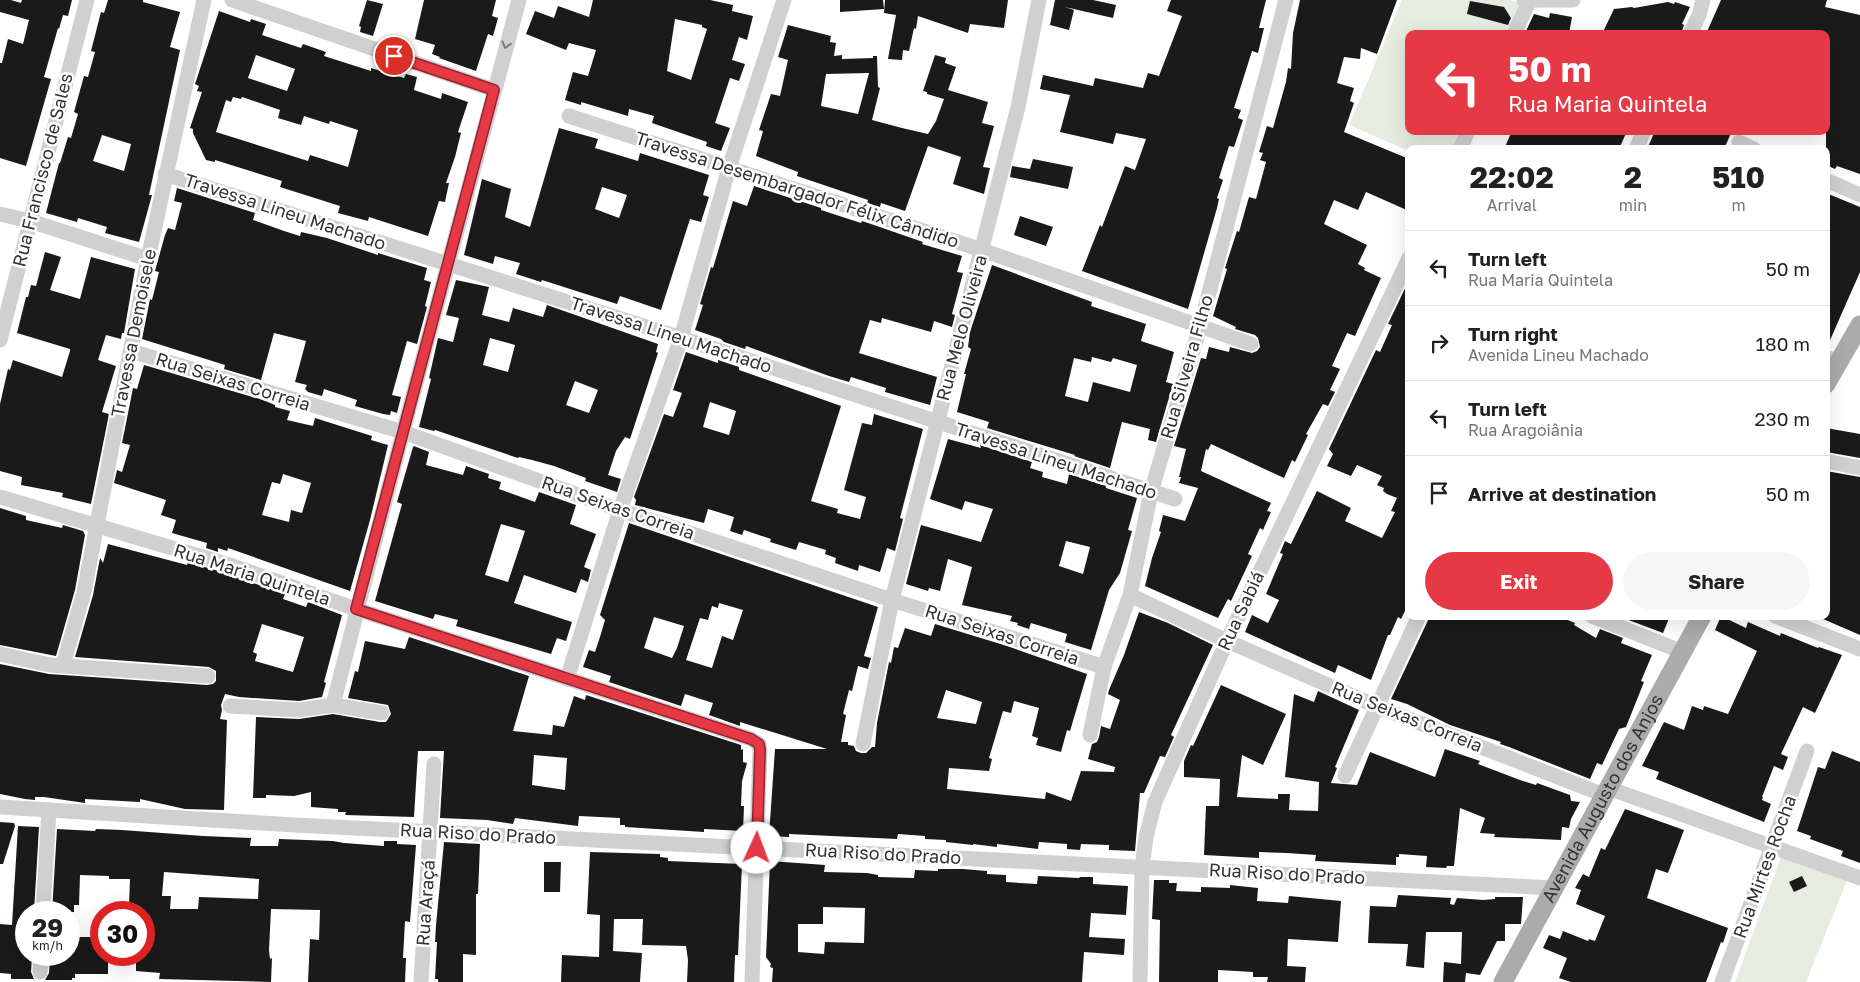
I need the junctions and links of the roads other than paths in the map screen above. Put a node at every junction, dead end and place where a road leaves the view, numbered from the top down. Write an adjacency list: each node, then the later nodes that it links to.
1 (87, 0): 22 (street, Rua Francisco de Sales)
2 (204, 0): 18 (street, Travessa Demoisele)
3 (232, 0): 13 (street)
4 (518, 0): 13 (street, one-way to 13)
5 (784, 0): 17 (street)
6 (1039, 0): 23 (street, Rua Melo Oliveira)
7 (1286, 0): 28 (street, Rua Silveira Filho)
8 (1528, 0): 9 (street); 11 (street)
9 (1573, 0)
10 (1703, 0): 12 (street)
11 (1516, 30)
12 (1692, 30)
13 (494, 90): 25 (street)
14 (569, 116): 17 (street, Travessa Desembargador Félix Cândido)
15 (1739, 142): 16 (street)
16 (1745, 145)
17 (729, 168): 23 (street, Travessa Desembargador Félix Cândido); 29 (street)
18 (165, 174): 24 (street, Travessa Demoisele); 25 (street, Travessa Lineu Machado)
19 (1830, 182): 20 (street)
20 (1860, 195)
21 (0, 214): 22 (street)
22 (30, 221): 24 (street); 30 (street, Rua Francisco de Sales)
23 (982, 250): 28 (street, Travessa Desembargador Félix Cândido); 34 (street, Rua Melo Oliveira)
24 (148, 259): 32 (street, Travessa Demoisele)
25 (448, 264): 29 (street, Travessa Lineu Machado); 35 (street)
26 (1405, 266): 50 (street, Rua Sabiá)
27 (1860, 325): 33 (main road)
28 (1200, 326): 31 (street, Travessa Desembargador Félix Cândido); 38 (street, Rua Silveira Filho)
29 (681, 338): 34 (street, Travessa Lineu Machado); 41 (street)
30 (0, 340)
31 (1251, 344)
32 (131, 352): 35 (street, Rua Seixas Correia); 42 (street, Travessa Demoisele)
33 (1832, 359)
34 (937, 422): 38 (street, Travessa Lineu Machado); 44 (street, Rua Melo Oliveira)
35 (402, 432): 41 (street, Rua Seixas Correia); 45 (street)
36 (1830, 462): 37 (street)
37 (1860, 468)
38 (1151, 492): 40 (street, Travessa Lineu Machado); 43 (street, Rua Silveira Filho)
39 (0, 497): 42 (street, Rua Maria Quintela)
40 (1175, 499)
41 (620, 510): 44 (street, Rua Seixas Correia); 57 (street)
42 (98, 526): 45 (street, Rua Maria Quintela); 54 (street, Travessa Demoisele)
43 (1130, 595): 50 (street, Rua Seixas Correia); 55 (street, Rua Silveira Filho)
44 (892, 600): 55 (street, Rua Seixas Correia); 63 (street, Rua Melo Oliveira)
45 (356, 609): 57 (street, Rua Maria Quintela); 58 (street)
46 (1417, 620): 60 (street)
47 (1602, 620): 52 (street)
48 (1700, 620): 52 (main road, Avenida Augusto dos Anjos)
49 (1785, 620): 51 (street)
50 (1227, 641): 60 (street, Rua Seixas Correia); 73 (street, Rua Sabiá)
51 (1860, 649)
52 (1683, 652): 67 (main road, Avenida Augusto dos Anjos)
53 (0, 654): 54 (street)
54 (63, 665): 56 (street)
55 (1104, 667): 62 (street, Rua Silveira Filho)
56 (208, 676)
57 (567, 679): 72 (street, Rua Maria Quintela)
58 (333, 705): 59 (street); 61 (street)
59 (230, 706)
60 (1376, 706): 66 (street); 67 (street, Rua Seixas Correia)
61 (382, 712)
62 (1090, 734)
63 (863, 744)
64 (1807, 751): 71 (street, Rua Mirtes Rocha)
65 (434, 764): 70 (street, Rua Araçá)
66 (1345, 776)
67 (1606, 792): 71 (street, Rua Seixas Correia); 75 (main road, Avenida Augusto dos Anjos)
68 (0, 807): 69 (street, Rua Riso do Prado)
69 (49, 810): 70 (street, Rua Riso do Prado); 76 (street)
70 (430, 831): 72 (street, Rua Riso do Prado); 80 (street, Rua Araçá)
71 (1772, 846): 74 (street, Rua Seixas Correia); 83 (street, Rua Mirtes Rocha)
72 (757, 848): 73 (street, Rua Riso do Prado); 81 (street)
73 (1142, 867): 75 (street, Rua Riso do Prado); 82 (street, Rua Sabiá)
74 (1860, 878)
75 (1556, 888): 79 (main road, Avenida Augusto dos Anjos)
76 (45, 901)
77 (40, 966): 78 (street)
78 (40, 972)
79 (1505, 981)
80 (421, 982)
81 (752, 982)
82 (1140, 982)
83 (1722, 982)

